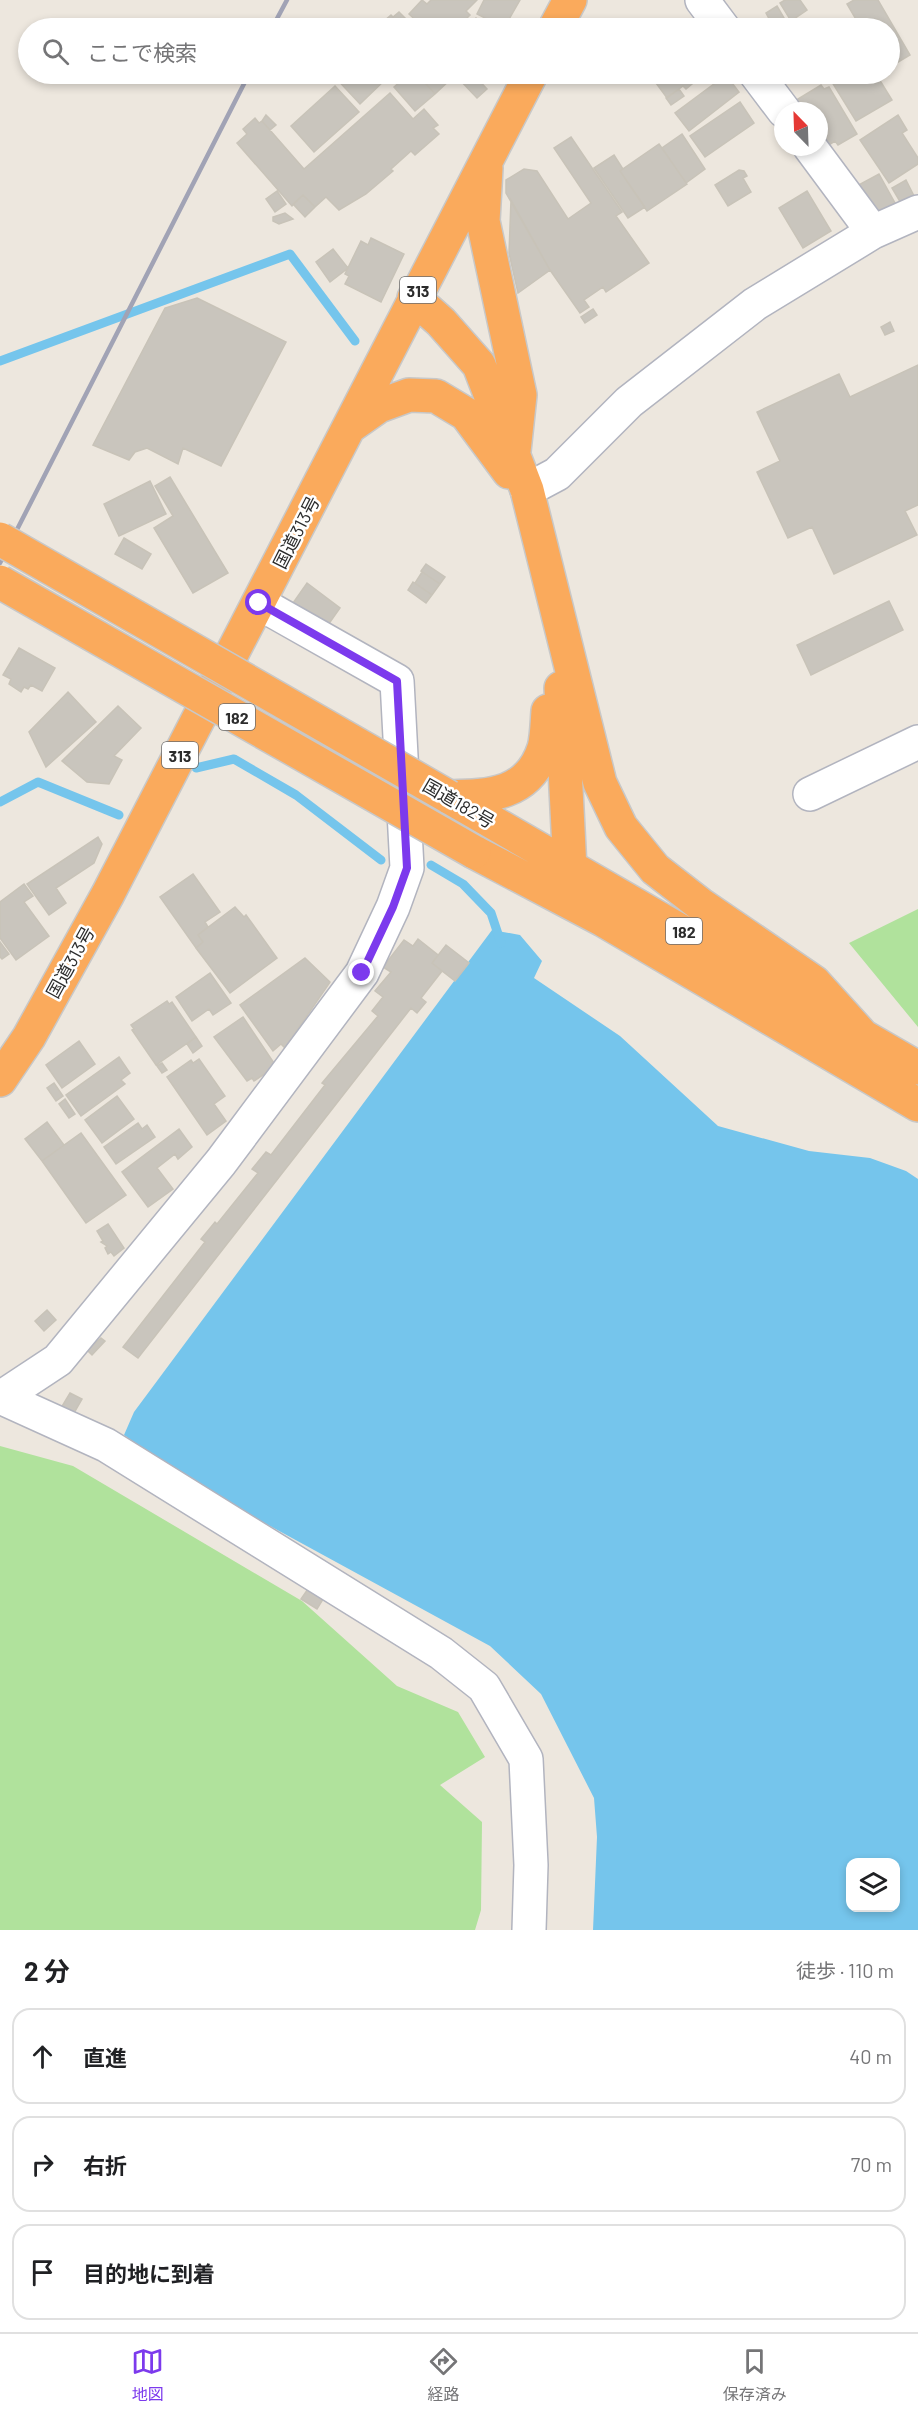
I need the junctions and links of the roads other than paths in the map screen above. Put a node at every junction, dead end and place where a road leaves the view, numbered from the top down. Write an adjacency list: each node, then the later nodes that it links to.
1 (570, 0): 3 (highway)
2 (702, 0): 4 (street)
3 (560, 18)
4 (716, 18)
5 (526, 84): 9 (highway, 国道313号 / 313)
6 (764, 84): 7 (street)
7 (777, 102)
8 (817, 156): 11 (street)
9 (487, 157): 12 (highway, 国道313号 / 313); 14 (highway)
10 (918, 212): 11 (street)
11 (873, 232): 15 (street)
12 (414, 298): 13 (highway, 国道313号 / 313); 14 (highway)
13 (352, 425): 15 (highway); 18 (highway, 国道313号 / 313)
14 (514, 456): 15 (highway)
15 (527, 490): 19 (highway)
16 (0, 539): 22 (highway, 国道182号 / 182, bridge)
17 (0, 582): 23 (highway, 国道182号 / 182, bridge)
18 (259, 603): 26 (highway, 国道313号 / 313); 28 (street)
19 (559, 626): 22 (highway); 23 (highway); 24 (highway)
20 (918, 742): 21 (street)
21 (810, 794)
22 (449, 797): 23 (highway, 国道182号 / 182)
23 (563, 882): 24 (highway, 国道182号 / 182); 27 (highway, 国道182号 / 182)
24 (861, 1034): 25 (highway, 国道182号 / 182)
25 (918, 1068)
26 (0, 1080)
27 (918, 1105)
28 (1, 1397): 29 (street)
29 (529, 1930)

